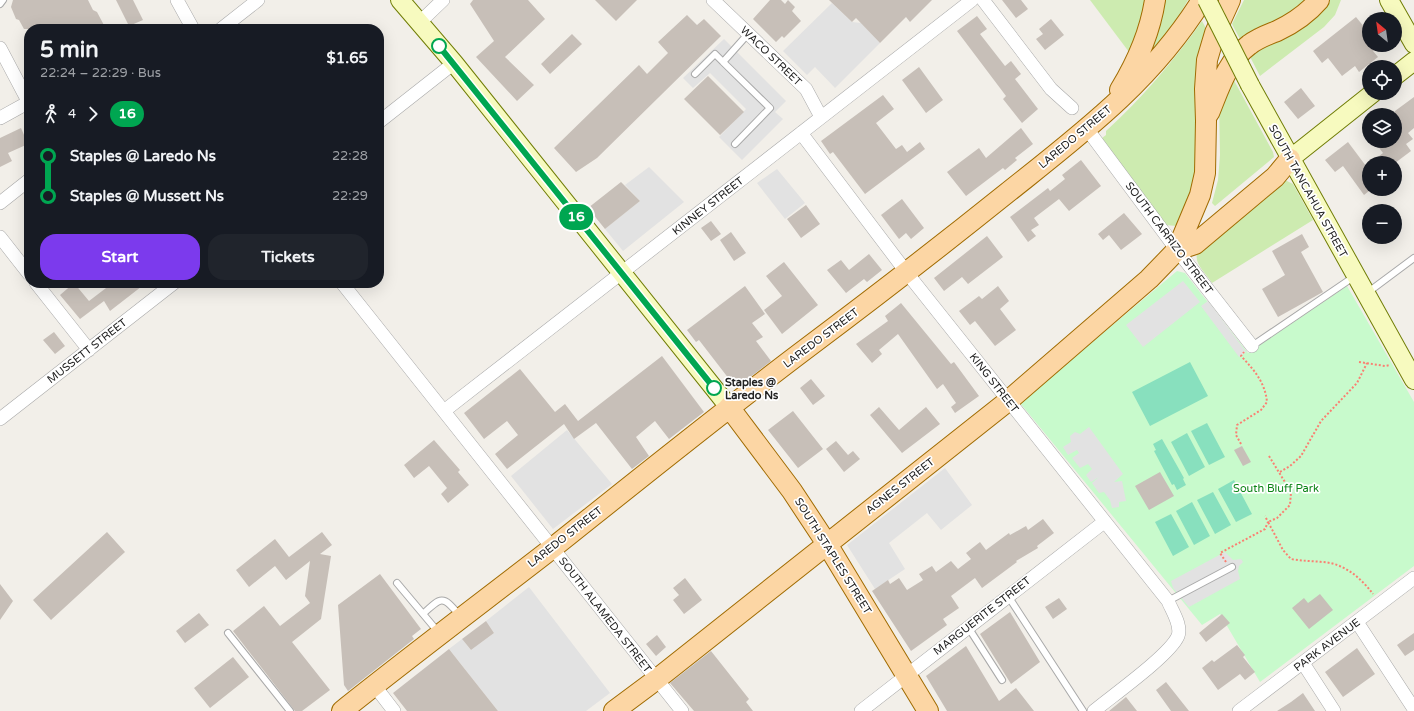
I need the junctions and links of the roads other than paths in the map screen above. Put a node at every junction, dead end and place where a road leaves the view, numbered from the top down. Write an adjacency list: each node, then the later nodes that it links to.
1 (3, 0): 15 (lane)
2 (177, 0): 17 (street)
3 (258, 0): 18 (street)
4 (400, 0): 16 (main road)
5 (443, 0): 16 (street)
6 (713, 0): 19 (street, WACO STREET)
7 (972, 0): 32 (street, KINNEY STREET)
8 (983, 0): 30 (street)
9 (1155, 0): 31 (main road)
10 (1202, 0): 31 (main road, LAREDO STREET)
11 (1207, 0): 39 (main road, SOUTH TANCAHUA STREET, bridge)
12 (1230, 0): 35 (main road)
13 (1319, 0): 35 (main road)
14 (1389, 0): 20 (main road)
15 (0, 4)
16 (419, 23): 24 (main road)
17 (190, 24)
18 (227, 24)
19 (748, 34): 23 (lane); 32 (street, WACO STREET)
20 (1414, 44)
21 (0, 48): 27 (street)
22 (1414, 60): 25 (main road)
23 (723, 62): 26 (lane); 38 (lane)
24 (454, 63): 34 (street); 46 (main road)
25 (1402, 70)
26 (694, 74)
27 (24, 94)
28 (1364, 100): 39 (main road)
29 (24, 106): 33 (street)
30 (1072, 108)
31 (1106, 113): 36 (main road, LAREDO STREET)
32 (821, 117): 37 (street, KINNEY STREET)
33 (0, 118)
34 (384, 118)
35 (1206, 121): 43 (main road)
36 (1087, 129): 43 (street, SOUTH CARRIZO STREET); 47 (main road, LAREDO STREET)
37 (801, 133): 46 (street, KINNEY STREET); 47 (street, KING STREET)
38 (734, 144)
39 (1290, 159): 43 (main road); 48 (main road, SOUTH TANCAHUA STREET)
40 (24, 184): 41 (street)
41 (0, 203)
42 (0, 237): 45 (street)
43 (1177, 250): 53 (street, SOUTH CARRIZO STREET); 56 (main road, AGNES STREET)
44 (1414, 258): 52 (lane)
45 (24, 268)
46 (621, 273): 57 (main road); 58 (street, KINNEY STREET)
47 (907, 273): 56 (street, KING STREET); 57 (main road, LAREDO STREET)
48 (1355, 276): 52 (main road, SOUTH TANCAHUA STREET); 53 (lane)
49 (40, 288): 54 (street)
50 (168, 288): 54 (street, MUSSETT STREET)
51 (346, 288): 58 (street, SOUTH ALAMEDA STREET)
52 (1365, 294): 55 (main road, SOUTH TANCAHUA STREET)
53 (1251, 345)
54 (88, 350): 59 (street, MUSSETT STREET)
55 (1414, 380)
56 (1008, 401): 60 (street, KING STREET); 61 (main road, AGNES STREET)
57 (729, 407): 61 (main road, SOUTH STAPLES STREET); 62 (main road, LAREDO STREET)
58 (444, 411): 62 (street, SOUTH ALAMEDA STREET)
59 (0, 419)
60 (1104, 522): 66 (street, MARGUERITE STREET); 67 (street, KING STREET)
61 (827, 544): 75 (main road, SOUTH STAPLES STREET); 76 (main road, AGNES STREET)
62 (552, 548): 69 (main road, LAREDO STREET); 76 (street, SOUTH ALAMEDA STREET)
63 (1230, 567): 67 (lane)
64 (1414, 578): 70 (street, PARK AVENUE)
65 (397, 583): 68 (lane)
66 (1008, 596): 71 (street, MARGUERITE STREET); 87 (lane)
67 (1168, 601): 88 (street, KING STREET)
68 (422, 614): 69 (lane); 73 (lane)
69 (461, 618): 73 (main road, LAREDO STREET)
70 (1358, 622): 74 (street, PARK AVENUE); 79 (street)
71 (968, 627): 75 (street, MARGUERITE STREET); 77 (lane)
72 (228, 633): 80 (lane)
73 (440, 634): 78 (main road, LAREDO STREET)
74 (1303, 663): 89 (street, PARK AVENUE); 90 (street)
75 (906, 675): 85 (street, MARGUERITE STREET); 86 (main road, SOUTH STAPLES STREET)
76 (657, 679): 83 (main road, AGNES STREET); 84 (street, SOUTH ALAMEDA STREET)
77 (1002, 680)
78 (374, 685): 81 (main road, LAREDO STREET); 82 (street)
79 (1414, 709)
80 (290, 711)
81 (342, 711)
82 (394, 711)
83 (614, 711)
84 (682, 711)
85 (861, 711)
86 (928, 711)
87 (1083, 711)
88 (1094, 711)
89 (1240, 711)
90 (1334, 711)

